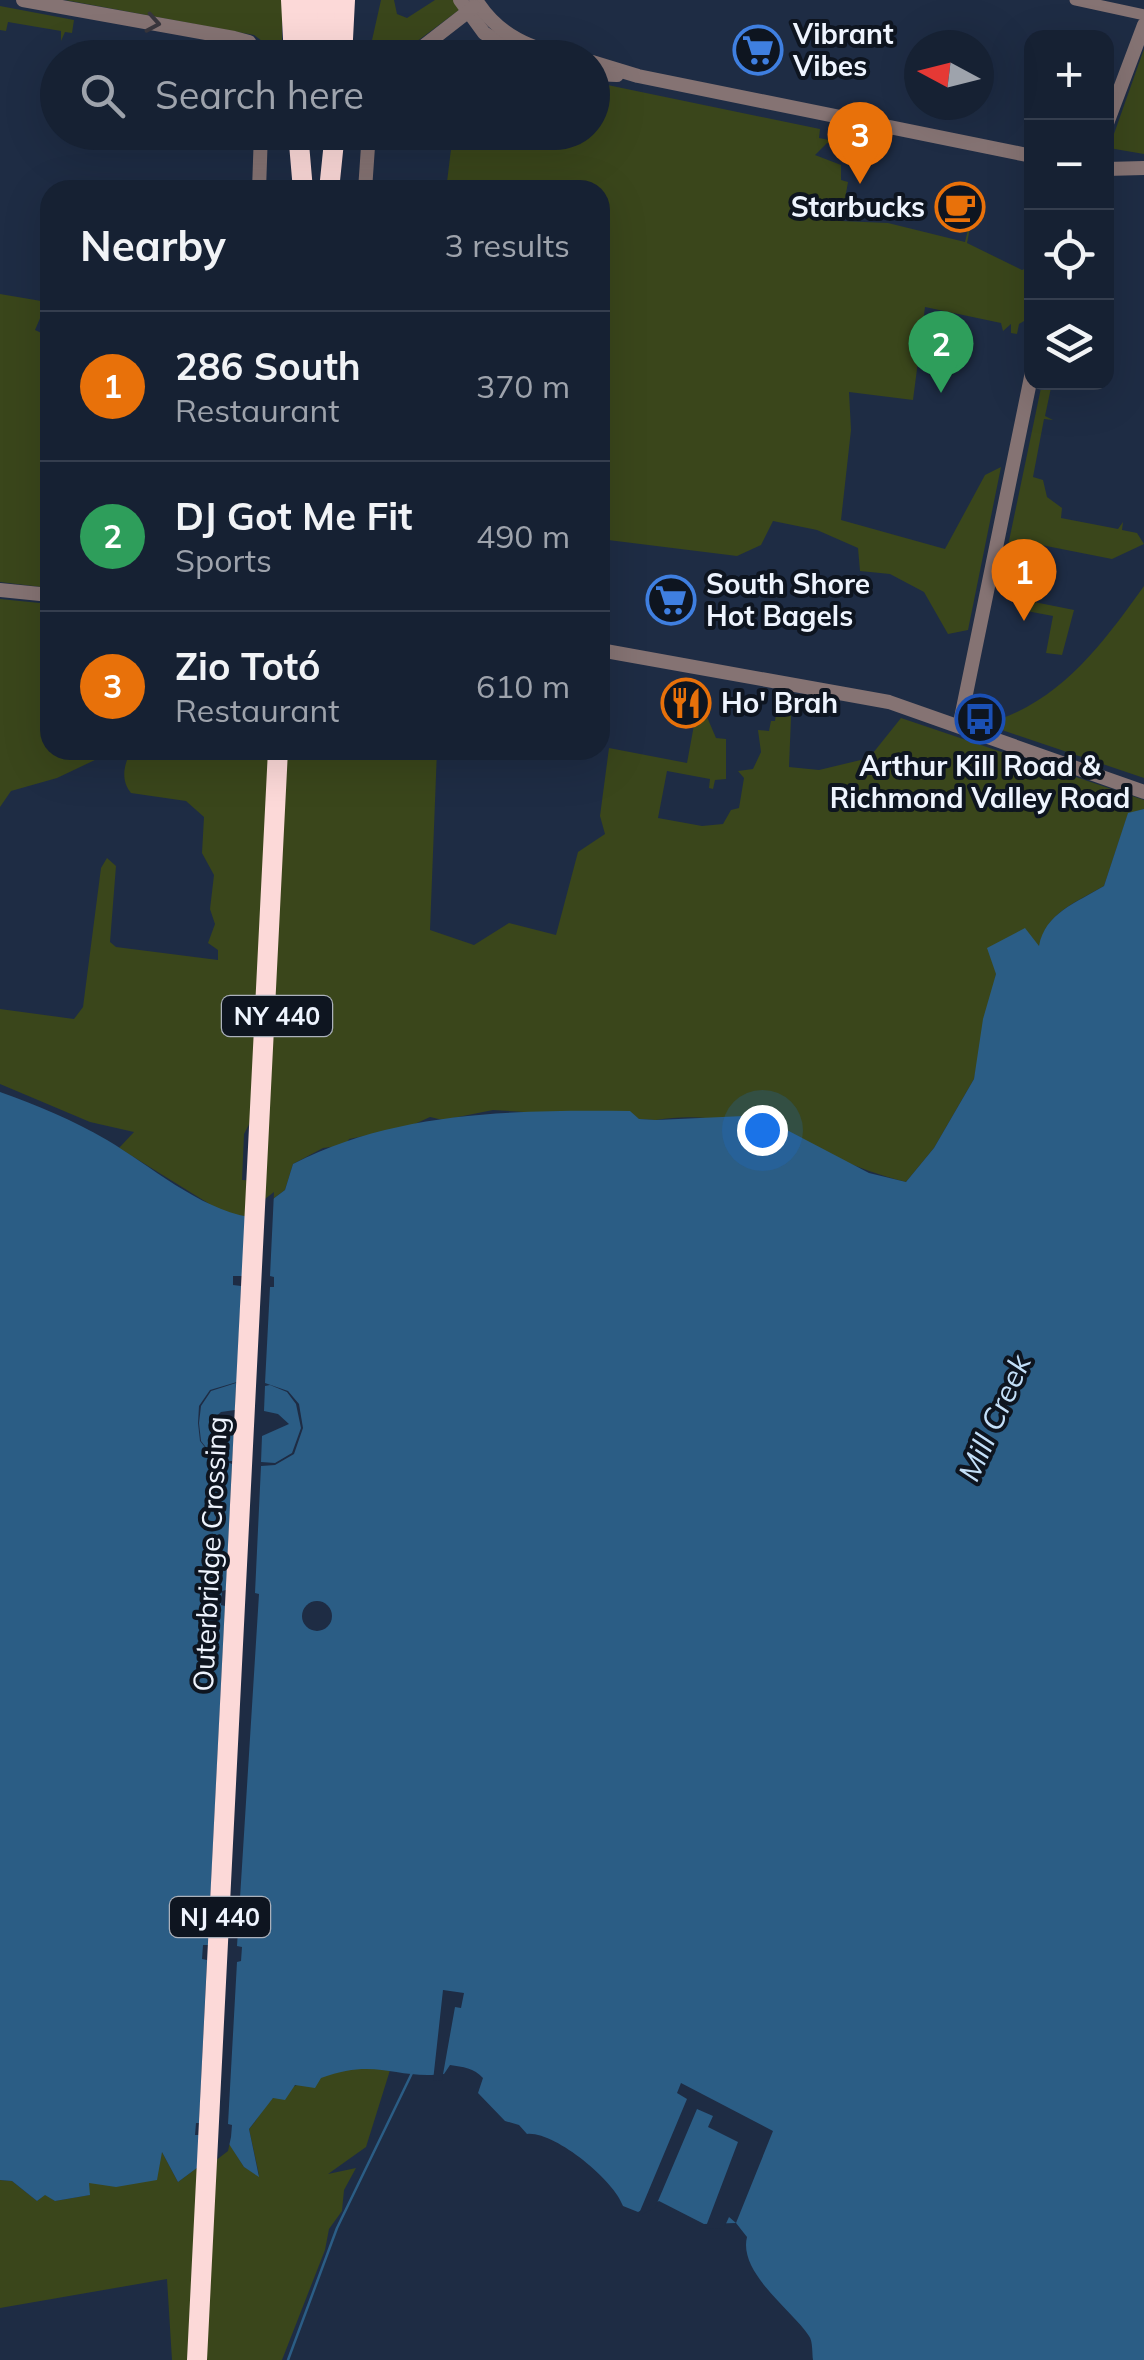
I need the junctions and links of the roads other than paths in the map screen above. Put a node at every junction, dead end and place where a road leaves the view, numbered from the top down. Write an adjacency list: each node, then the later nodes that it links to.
1 (23, 0): 10 (street, one-way to 10)
2 (291, 0): 11 (highway)
3 (310, 0): 12 (highway)
4 (328, 0): 13 (highway)
5 (345, 0): 14 (highway)
6 (1076, 0): 8 (street)
7 (471, 4): 15 (street); 16 (street); 17 (street)
8 (1144, 15)
9 (1144, 24): 21 (street)
10 (242, 40)
11 (293, 40)
12 (309, 40)
13 (326, 40)
14 (343, 40)
15 (429, 40)
16 (493, 40)
17 (521, 40)
18 (610, 67): 20 (street)
19 (610, 75): 20 (street)
20 (638, 76): 28 (street)
21 (1108, 120)
22 (261, 150): 31 (street)
23 (300, 150): 32 (highway)
24 (305, 150): 33 (highway)
25 (321, 150): 34 (highway)
26 (333, 150): 35 (highway)
27 (368, 150): 36 (street)
28 (1024, 154)
29 (1144, 168): 30 (street)
30 (1114, 170)
31 (260, 180)
32 (303, 180)
33 (304, 180)
34 (319, 180)
35 (329, 180)
36 (366, 180)
37 (1028, 390): 41 (street)
38 (0, 590): 39 (street)
39 (40, 594)
40 (610, 652): 41 (street)
41 (960, 723): 44 (street)
42 (278, 760): 45 (highway, Outerbridge Crossing / NY 440)
43 (290, 760): 45 (highway, Outerbridge Crossing / NY 440)
44 (1144, 792)
45 (244, 1566): 46 (highway, Outerbridge Crossing / NJ 440); 47 (highway, Outerbridge Crossing / NJ 440)
46 (197, 2360)
47 (210, 2360)

